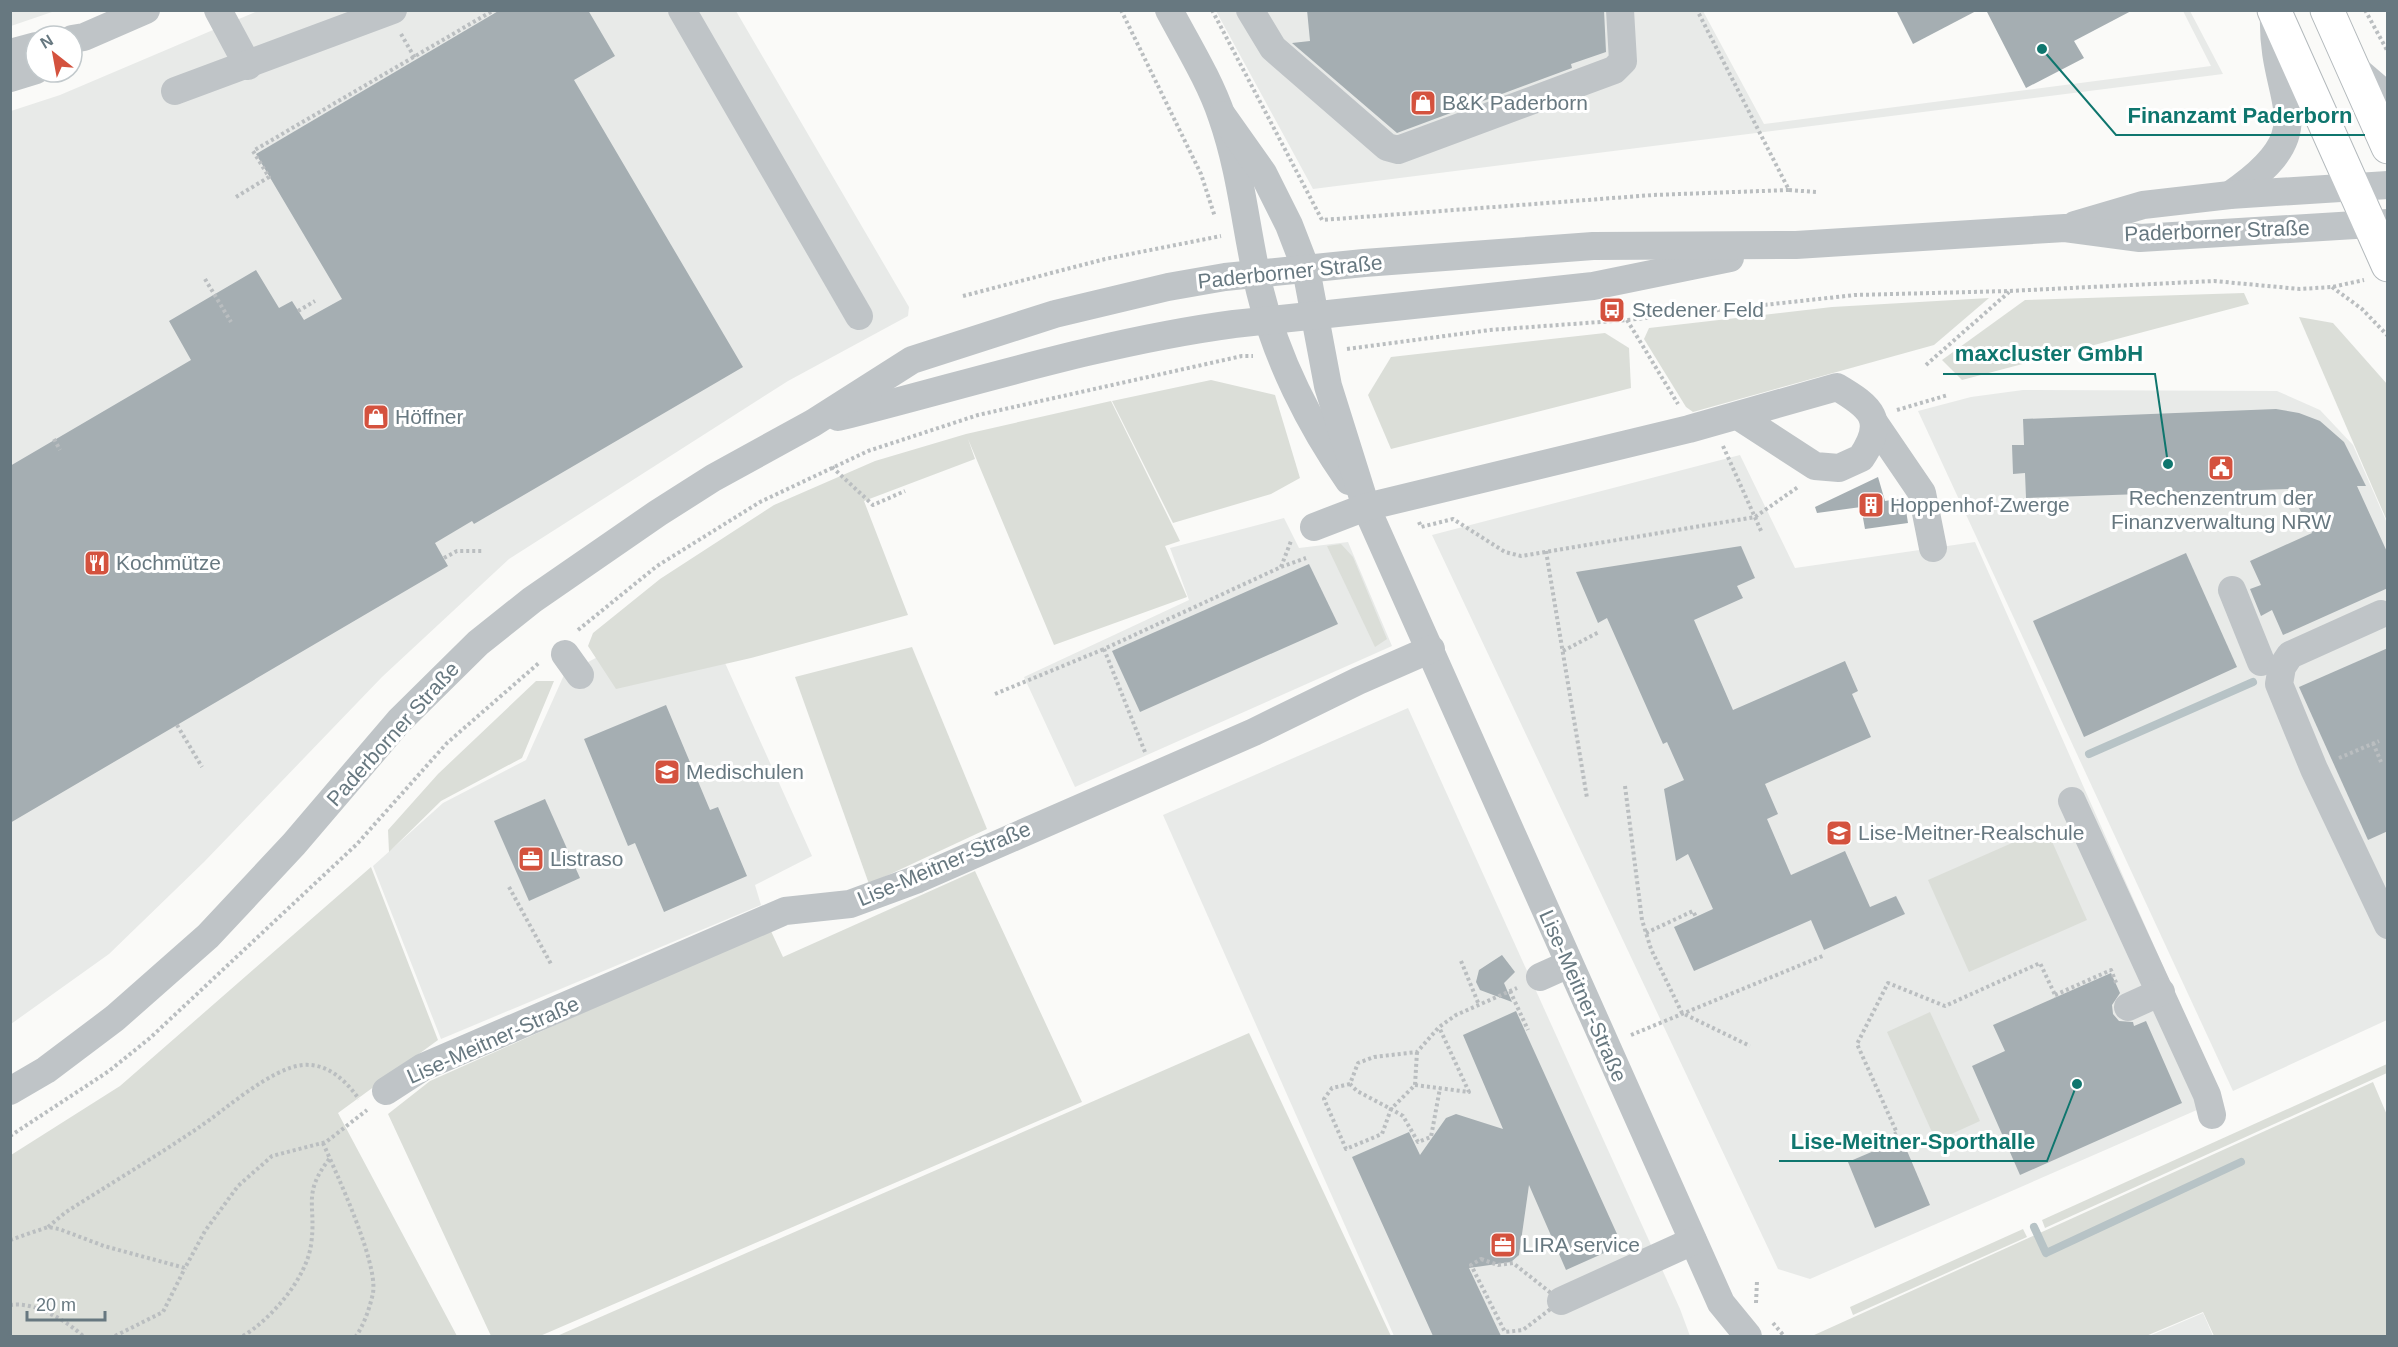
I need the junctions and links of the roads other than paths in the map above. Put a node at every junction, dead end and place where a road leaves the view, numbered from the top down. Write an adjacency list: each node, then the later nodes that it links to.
1 (146, 10): 10 (street)
2 (218, 10): 11 (street)
3 (393, 10): 11 (street)
4 (682, 10): 27 (street)
5 (1250, 10): 6 (street)
6 (1620, 10)
7 (2327, 10): 12 (main road)
8 (2275, 11): 17 (main road); 19 (street)
9 (1173, 12): 15 (street)
10 (84, 37)
11 (248, 66): 13 (street)
12 (2353, 68): 14 (street); 16 (main road)
13 (175, 91)
14 (2388, 97)
15 (1222, 115): 23 (street); 25 (street)
16 (2388, 147)
17 (2352, 185): 18 (street, Paderborner Straße); 19 (street, Paderborner Straße); 20 (main road)
18 (2388, 185)
19 (2230, 195): 21 (street, Paderborner Straße)
20 (2378, 223): 21 (street, Paderborner Straße); 24 (main road)
21 (2065, 228): 22 (street, Paderborner Straße)
22 (1796, 245): 23 (street, Paderborner Straße); 26 (street, Paderborner Straße)
23 (1306, 269): 25 (street, Paderborner Straße); 26 (street)
24 (2377, 272)
25 (1257, 274): 28 (street, Lise-Meitner-Straße); 31 (street, Paderborner Straße)
26 (1315, 315): 28 (street, Paderborner Straße); 32 (street, Lise-Meitner-Straße)
27 (859, 316)
28 (1269, 320): 31 (street, Paderborner Straße); 32 (street, Lise-Meitner-Straße)
29 (1874, 420): 30 (street); 30 (street); 34 (street)
30 (1713, 422): 32 (street)
31 (813, 423): 45 (street, Paderborner Straße)
32 (1366, 507): 33 (street); 37 (street, Lise-Meitner-Straße)
33 (1303, 532)
34 (1933, 548)
35 (2232, 590): 38 (street)
36 (2381, 614): 40 (street)
37 (1431, 649): 41 (street, Lise-Meitner-Straße); 46 (street, Lise-Meitner-Straße)
38 (2261, 662)
39 (2072, 801): 43 (street)
40 (2388, 925)
41 (1569, 964): 42 (street); 48 (street, Lise-Meitner-Straße)
42 (1540, 977)
43 (2161, 992): 44 (street); 47 (street)
44 (2128, 1007)
45 (10, 1091)
46 (386, 1091)
47 (2212, 1115)
48 (1693, 1241): 49 (street); 50 (street, Lise-Meitner-Straße)
49 (1561, 1301)
50 (1748, 1336)

